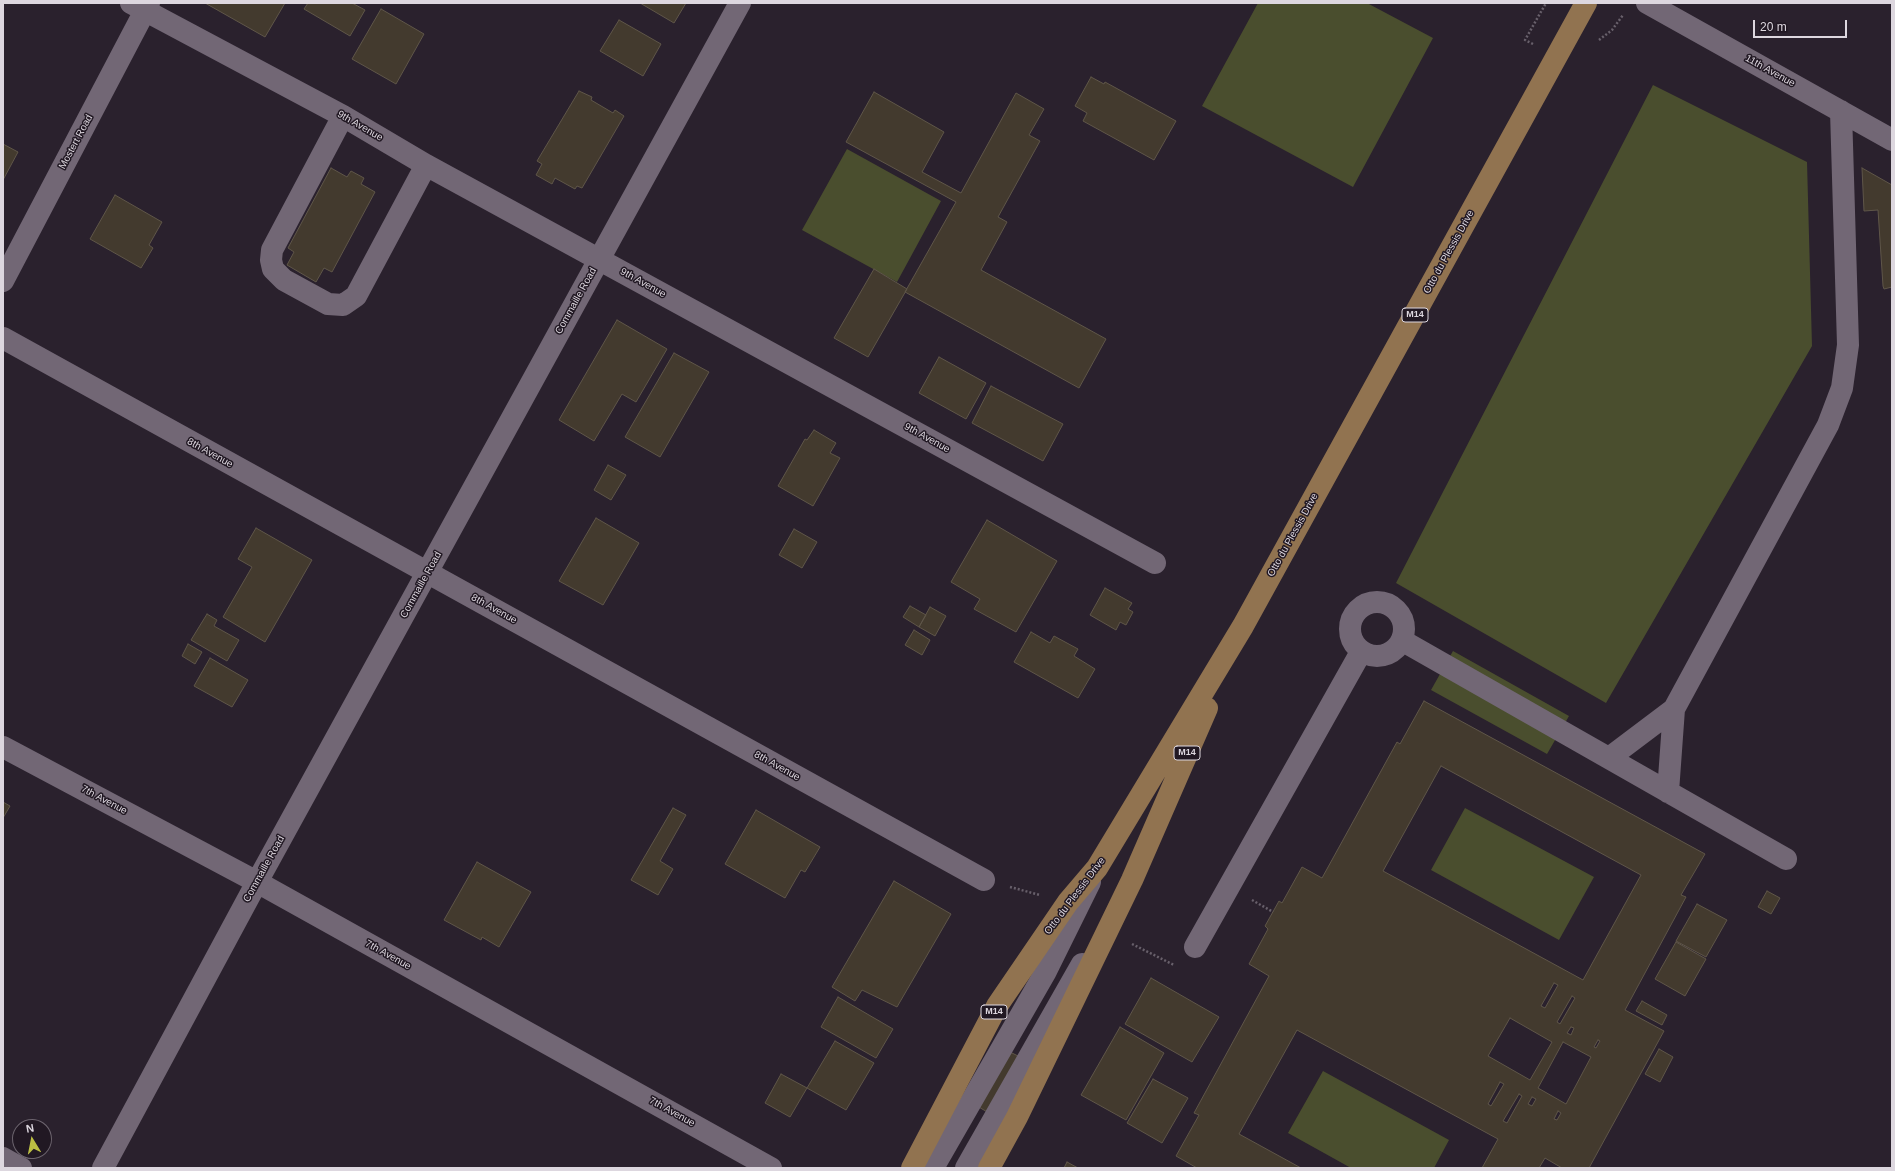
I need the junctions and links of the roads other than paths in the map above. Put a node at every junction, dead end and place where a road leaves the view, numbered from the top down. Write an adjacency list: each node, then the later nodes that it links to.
1 (740, 3): 9 (street, Commaille Road)
2 (1586, 3): 14 (main road, Otto du Plessis Drive / M14)
3 (1647, 3): 5 (street, 11th Avenue)
4 (142, 6): 6 (street, 9th Avenue); 10 (street, Mostert Road)
5 (1841, 111): 7 (street, 11th Avenue); 17 (street)
6 (343, 116): 8 (street, 9th Avenue); 8 (street)
7 (1892, 140)
8 (426, 165): 9 (street, 9th Avenue)
9 (600, 259): 12 (street, 9th Avenue); 13 (street, Commaille Road)
10 (3, 281)
11 (3, 338): 13 (street, 8th Avenue)
12 (1155, 563)
13 (428, 573): 23 (street, 8th Avenue); 25 (street, Commaille Road)
14 (1243, 626): 22 (main road, Otto du Plessis Drive / M14); 24 (main road, Otto du Plessis Drive / M14)
15 (1403, 641): 16 (street); 16 (street); 19 (street)
16 (1361, 652): 26 (street)
17 (1674, 709): 19 (street); 20 (street)
18 (3, 747): 25 (street, 7th Avenue)
19 (1609, 758): 20 (street)
20 (1668, 792): 21 (street)
21 (1786, 858)
22 (1097, 868): 31 (main road, Otto du Plessis Drive / M14); 32 (street)
23 (984, 880)
24 (1132, 880): 33 (street); 34 (main road, Otto du Plessis Drive / M14)
25 (257, 882): 29 (street, Commaille Road); 30 (street, 7th Avenue)
26 (1196, 947)
27 (3, 1158): 28 (street)
28 (21, 1168)
29 (103, 1168)
30 (771, 1168)
31 (912, 1168)
32 (933, 1168)
33 (966, 1168)
34 (989, 1168)

